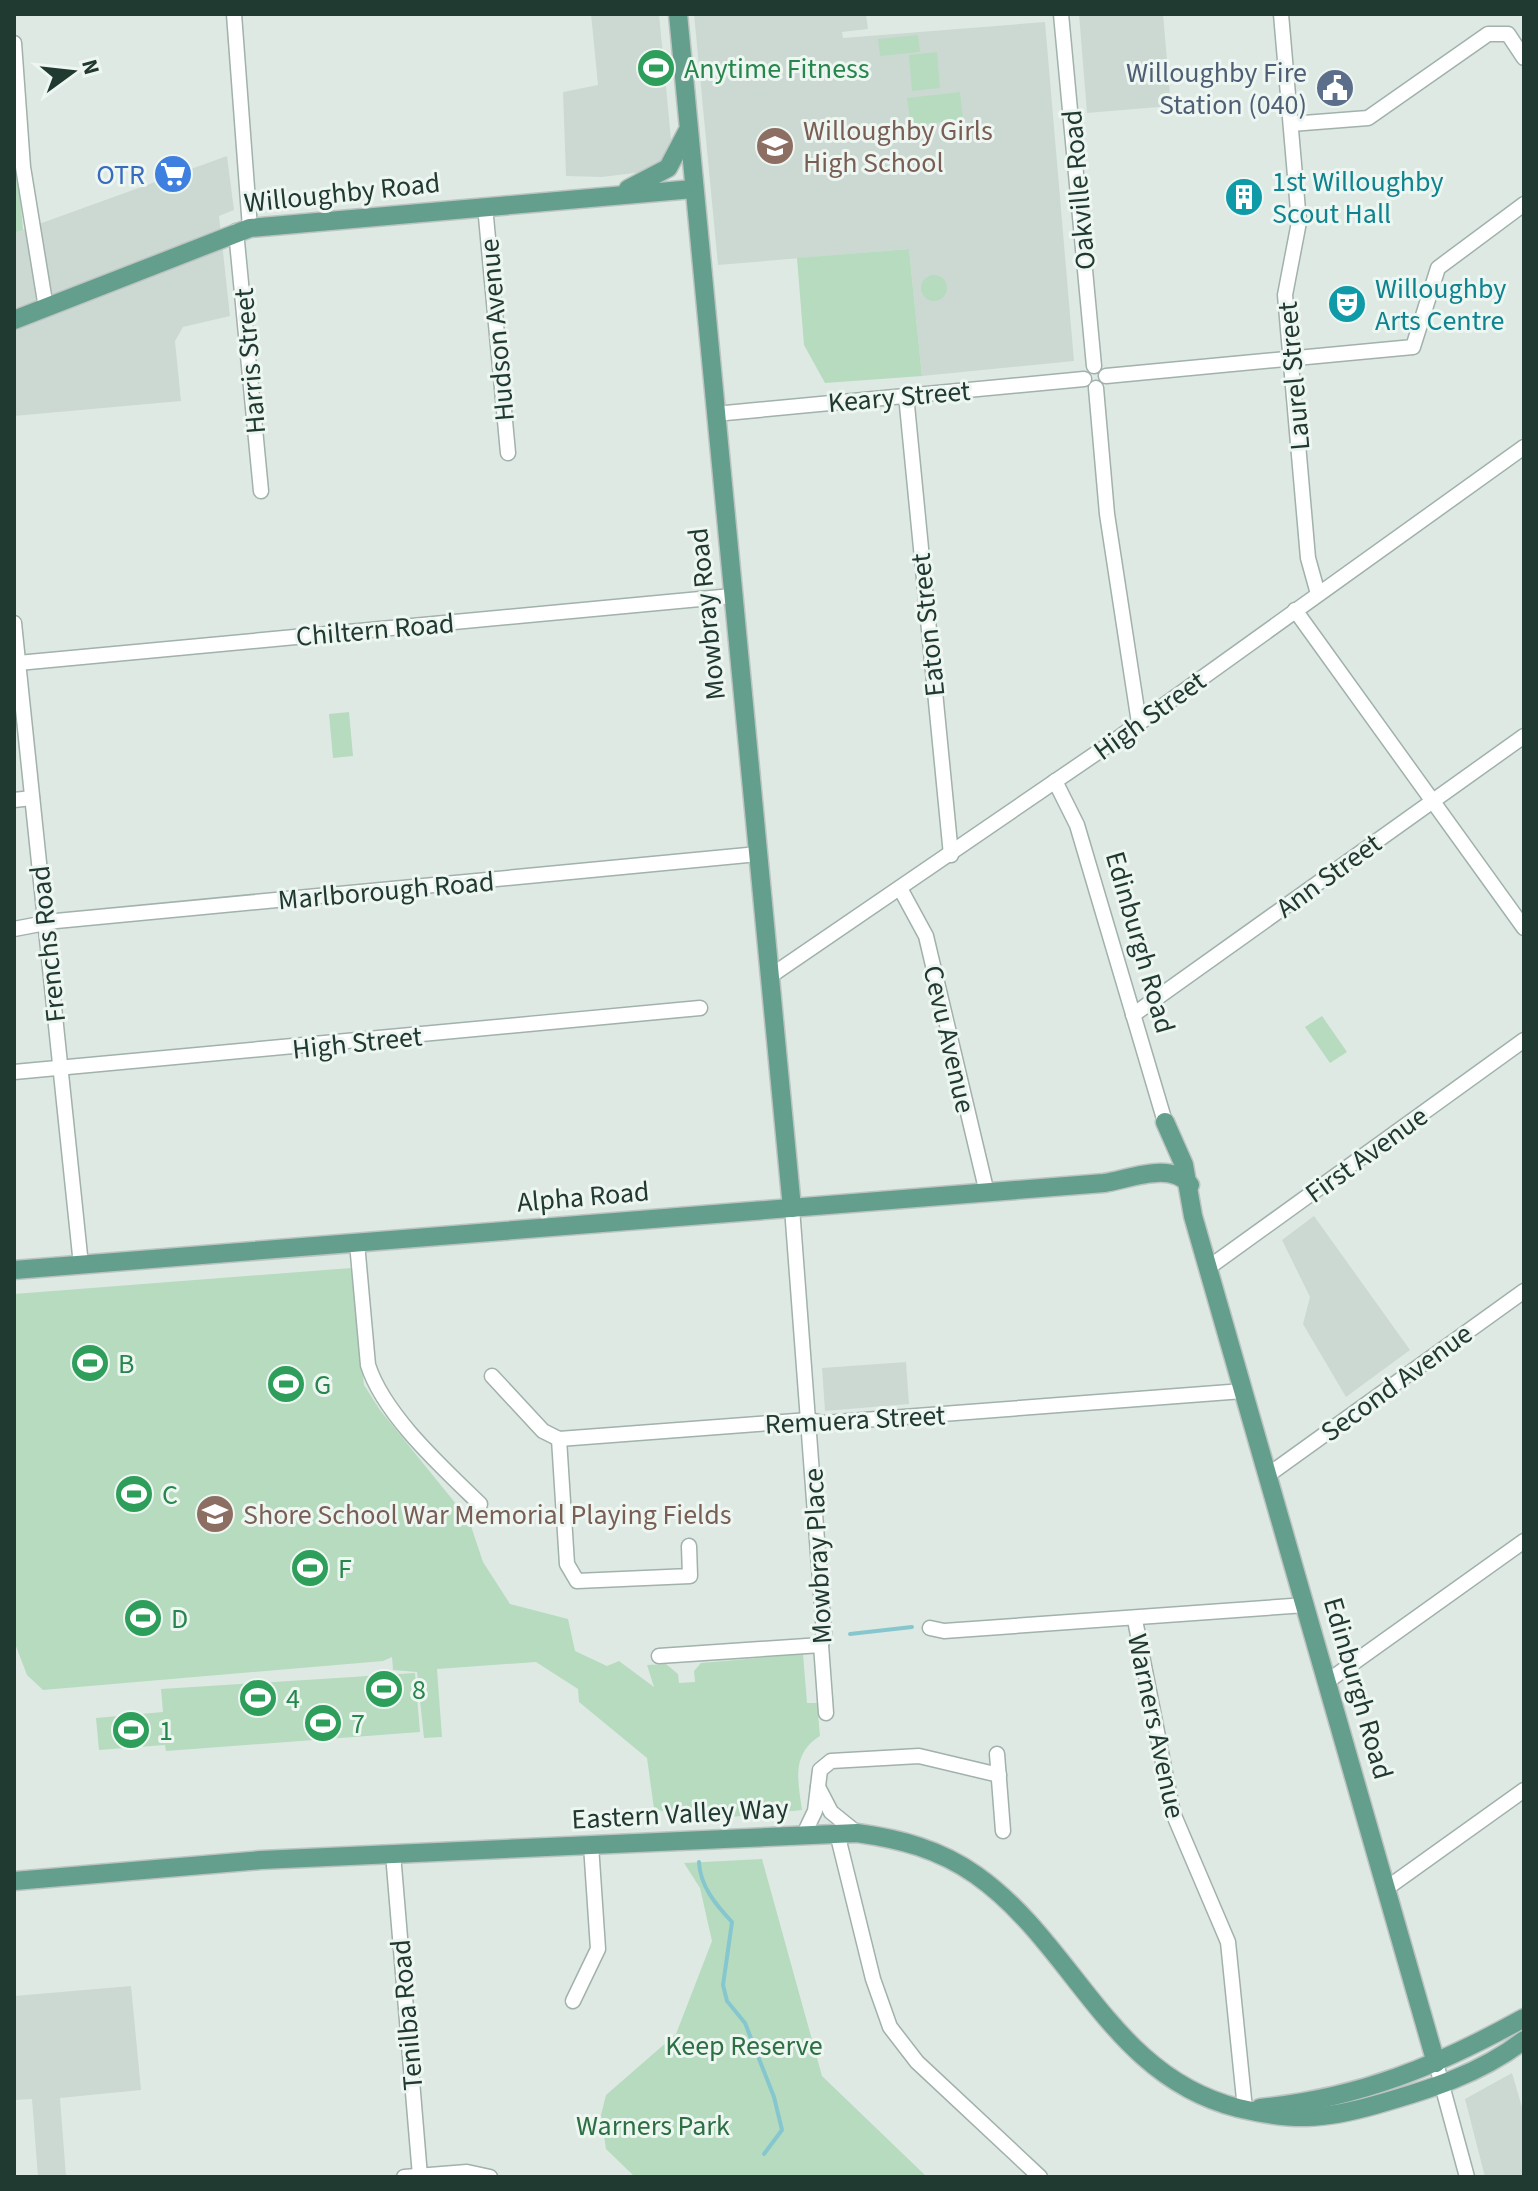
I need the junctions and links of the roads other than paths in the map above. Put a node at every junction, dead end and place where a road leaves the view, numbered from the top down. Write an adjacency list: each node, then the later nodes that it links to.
1 (234, 14): 13 (street, Harris Street)
2 (678, 14): 8 (main road, Mowbray Road)
3 (1061, 14): 17 (street, Oakville Road)
4 (1281, 14): 7 (street, Laurel Street)
5 (14, 43): 14 (street)
6 (1524, 58): 7 (street)
7 (1291, 124): 16 (street, Laurel Street)
8 (688, 127): 9 (main road, Mowbray Road); 10 (main road)
9 (693, 189): 10 (main road, Willoughby Road); 19 (main road, Mowbray Road)
10 (619, 195): 12 (main road, Willoughby Road)
11 (1524, 204): 16 (street, Keary Street)
12 (485, 206): 13 (main road, Willoughby Road); 21 (street, Hudson Avenue)
13 (243, 230): 14 (main road, Willoughby Road); 22 (street, Harris Street)
14 (46, 308): 15 (main road, Willoughby Road)
15 (14, 320)
16 (1291, 360): 17 (street, Keary Street); 23 (street, Laurel Street)
17 (1095, 381): 18 (street, Keary Street); 28 (street)
18 (906, 395): 19 (street, Keary Street); 35 (street, Eaton Street)
19 (715, 414): 24 (main road, Mowbray Road)
20 (1524, 447): 23 (street, High Street)
21 (508, 453)
22 (261, 491)
23 (1318, 594): 25 (street, High Street)
24 (732, 596): 27 (street, Chiltern Road); 34 (main road, Mowbray Road)
25 (1295, 610): 28 (street, High Street); 33 (street)
26 (14, 623): 27 (street, Frenchs Road)
27 (18, 663): 31 (street, Frenchs Road)
28 (1139, 723): 30 (street, High Street)
29 (1524, 736): 33 (street, Ann Street)
30 (1055, 781): 35 (street, High Street); 42 (street, Edinburgh Road)
31 (32, 798): 32 (street); 37 (street, Frenchs Road)
32 (14, 800)
33 (1432, 801): 38 (street); 42 (street, Ann Street)
34 (758, 854): 37 (street, Marlborough Road); 40 (main road, Mowbray Road)
35 (951, 855): 36 (street, High Street)
36 (901, 890): 40 (street, High Street); 49 (street, Cevu Avenue)
37 (45, 924): 39 (street, Marlborough Road); 44 (street, Frenchs Road)
38 (1524, 928)
39 (14, 929)
40 (769, 977): 51 (main road, Mowbray Road)
41 (700, 1008): 44 (street, High Street)
42 (1133, 1015): 46 (street, Edinburgh Road)
43 (1524, 1040): 54 (street, First Avenue)
44 (60, 1069): 45 (street, High Street); 53 (street, Frenchs Road)
45 (14, 1072)
46 (1165, 1122): 47 (main road); 50 (main road)
47 (1169, 1145): 48 (main road); 50 (main road)
48 (1155, 1174): 49 (main road, Alpha Road); 50 (main road, Alpha Road); 50 (main road)
49 (987, 1193): 51 (main road, Alpha Road)
50 (1186, 1194): 54 (main road, Edinburgh Road)
51 (792, 1208): 52 (main road, Alpha Road); 59 (street, Mowbray Place)
52 (357, 1243): 53 (main road, Alpha Road); 62 (street)
53 (81, 1265): 55 (main road, Alpha Road)
54 (1208, 1268): 58 (main road, Edinburgh Road)
55 (14, 1270)
56 (1524, 1291): 61 (street, Second Avenue)
57 (492, 1376): 60 (street)
58 (1243, 1391): 59 (street, Remuera Street); 61 (main road, Edinburgh Road)
59 (809, 1420): 60 (street, Remuera Street); 68 (street, Mowbray Place)
60 (559, 1439): 64 (street)
61 (1268, 1475): 65 (main road, Edinburgh Road)
62 (480, 1504)
63 (1524, 1541): 70 (street)
64 (689, 1546)
65 (1306, 1605): 66 (street); 70 (main road, Edinburgh Road)
66 (1135, 1620): 67 (street); 89 (street, Warners Avenue)
67 (930, 1628)
68 (821, 1645): 69 (street); 71 (street, Mowbray Place)
69 (659, 1656)
70 (1328, 1681): 83 (main road, Edinburgh Road)
71 (826, 1713)
72 (997, 1754): 73 (street)
73 (999, 1775): 74 (street); 76 (street)
74 (818, 1787): 78 (street); 79 (street)
75 (1524, 1790): 83 (street)
76 (1003, 1831)
77 (837, 1833): 78 (main road, Eastern Valley Way); 79 (main road, Eastern Valley Way); 93 (street)
78 (857, 1833): 89 (main road, Eastern Valley Way)
79 (804, 1834): 80 (main road, Eastern Valley Way)
80 (591, 1845): 81 (main road, Eastern Valley Way); 84 (street)
81 (393, 1854): 82 (main road, Eastern Valley Way); 90 (street, Tenilba Road)
82 (14, 1881)
83 (1387, 1888): 87 (main road, Edinburgh Road)
84 (573, 2001)
85 (1524, 2018): 87 (main road, Eastern Valley Way)
86 (1524, 2040): 88 (main road, Eastern Valley Way)
87 (1436, 2063): 88 (street, Edinburgh Road); 89 (main road, Eastern Valley Way)
88 (1441, 2085): 89 (main road, Eastern Valley Way); 94 (street, Edinburgh Road)
89 (1245, 2109)
90 (420, 2176): 91 (street); 92 (street)
91 (404, 2177)
92 (490, 2177)
93 (1040, 2177)
94 (1467, 2177)

